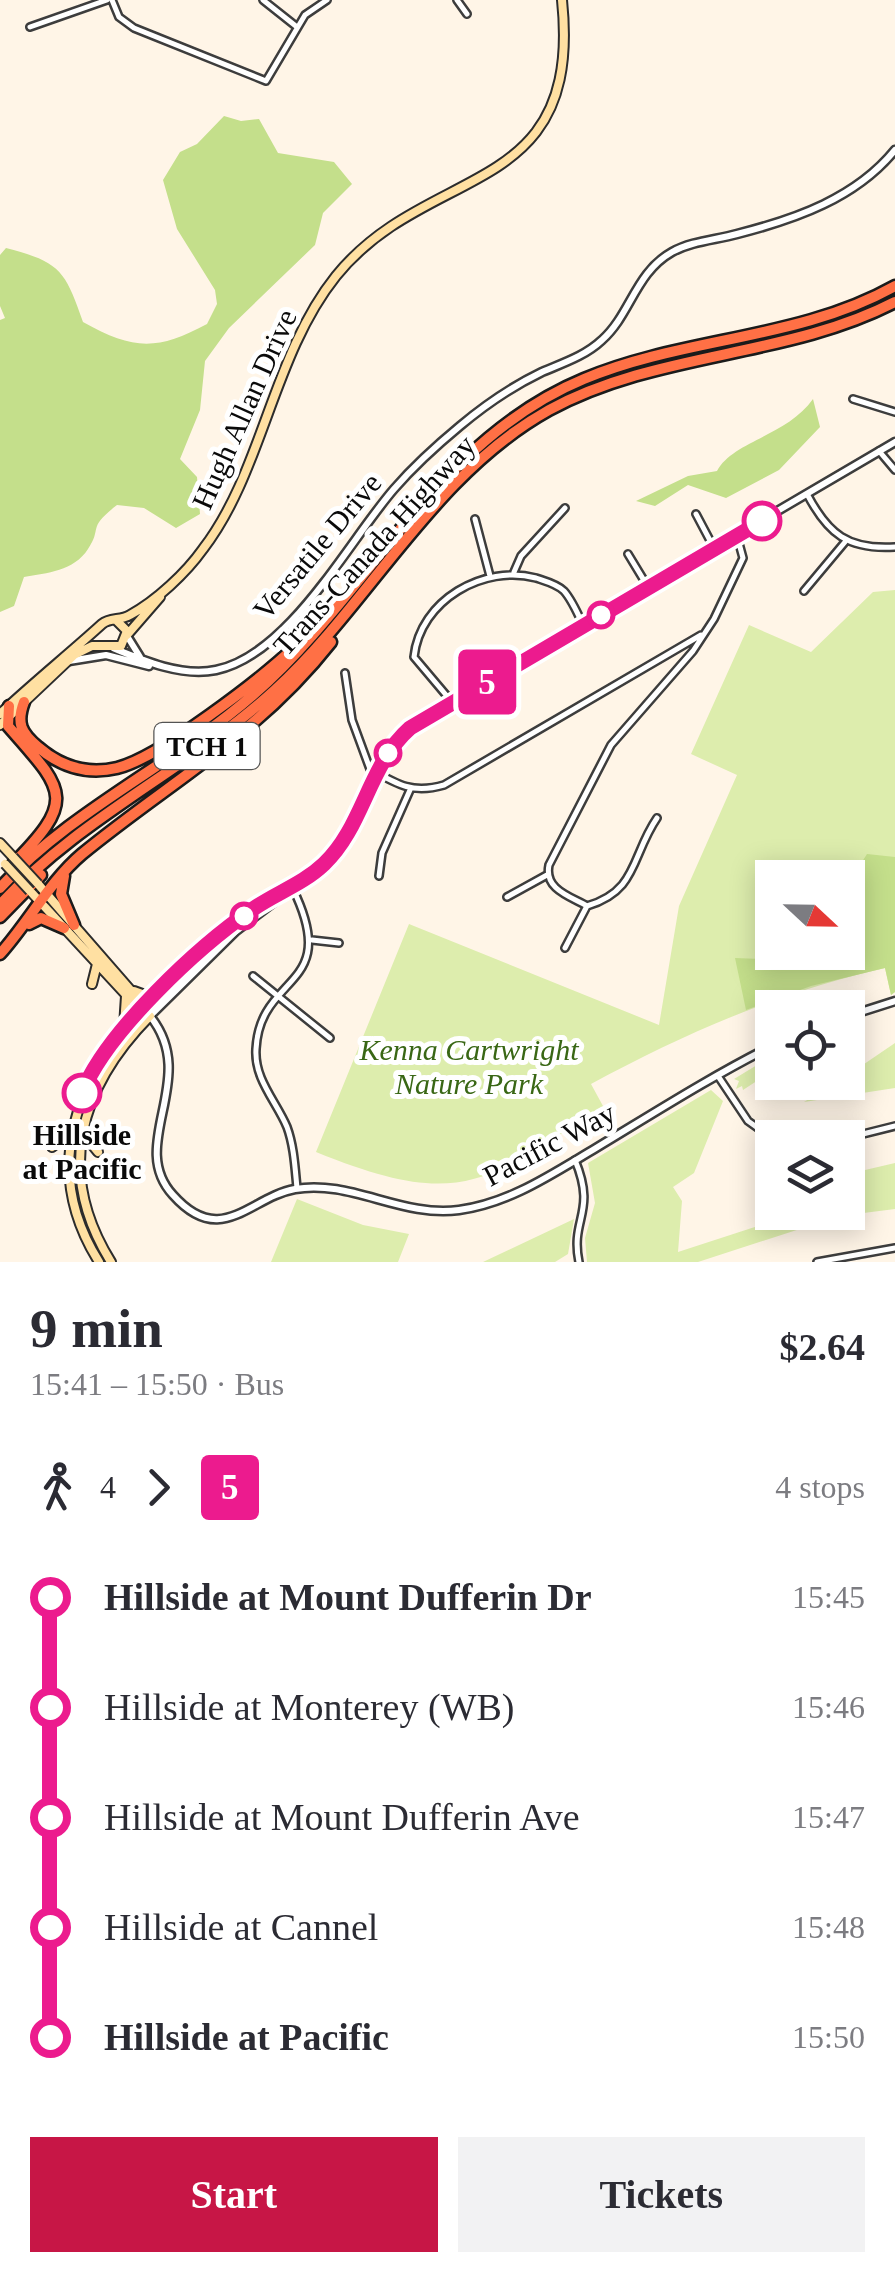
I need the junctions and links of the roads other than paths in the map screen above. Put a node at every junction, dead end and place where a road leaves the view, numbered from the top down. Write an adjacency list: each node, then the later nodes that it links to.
1 (109, 0): 7 (street); 8 (street)
2 (263, 0): 8 (street)
3 (327, 0): 8 (street)
4 (457, 0): 6 (street)
5 (562, 0): 28 (main road, Hugh Allan Drive)
6 (467, 14)
7 (30, 27)
8 (297, 27)
9 (895, 150): 41 (street, Versatile Drive)
10 (895, 286): 32 (highway, Trans-Canada Highway / TCH 1)
11 (895, 302): 31 (highway, Trans-Canada Highway / TCH 1)
12 (853, 399): 13 (street)
13 (895, 412)
14 (895, 442): 15 (street)
15 (879, 452): 16 (street); 17 (street)
16 (895, 470)
17 (807, 494): 21 (street); 22 (street)
18 (565, 508): 26 (street)
19 (696, 514): 24 (street)
20 (475, 520): 27 (street)
21 (737, 536): 24 (street); 36 (street)
22 (845, 542): 23 (street); 30 (street)
23 (895, 546)
24 (714, 548): 29 (street)
25 (628, 554): 29 (street)
26 (514, 572): 27 (street); 34 (street)
27 (490, 576): 44 (street)
28 (174, 580): 33 (main road, Hugh Allan Drive); 37 (main road, Hugh Allan Drive)
29 (648, 587): 34 (street)
30 (804, 591)
31 (364, 593): 50 (highway, Trans-Canada Highway / TCH 1); 54 (highway)
32 (336, 609): 43 (highway); 59 (highway, Trans-Canada Highway / TCH 1)
33 (116, 620): 35 (main road, Hugh Allan Drive); 37 (main road)
34 (583, 625): 44 (street)
35 (99, 629): 38 (main road); 45 (main road)
36 (702, 634): 49 (street); 55 (street)
37 (127, 635): 38 (main road, Hugh Allan Drive); 40 (street)
38 (108, 647): 39 (main road); 40 (street, Versatile Drive)
39 (67, 661): 41 (street); 43 (main road)
40 (144, 661): 41 (street, Versatile Drive)
41 (158, 665)
42 (345, 673): 48 (street)
43 (24, 702): 45 (main road)
44 (452, 702): 48 (street)
45 (4, 716): 47 (highway)
46 (0, 734): 47 (highway)
47 (22, 742): 57 (highway)
48 (377, 773): 49 (street); 58 (street)
49 (410, 790): 56 (street)
50 (108, 816): 63 (highway, Trans-Canada Highway / TCH 1); 65 (highway)
51 (657, 818): 64 (street)
52 (0, 842): 62 (main road, Pacific Way, bridge)
53 (3, 861): 62 (main road, Pacific Way, bridge)
54 (66, 870): 62 (highway); 66 (highway)
55 (547, 875): 60 (street); 64 (street)
56 (379, 876)
57 (0, 878)
58 (292, 886): 61 (street); 67 (street)
59 (0, 888)
60 (507, 897)
61 (275, 898): 74 (street); 78 (street)
62 (44, 900): 66 (main road, Pacific Way); 70 (highway)
63 (0, 904)
64 (587, 906): 69 (street)
65 (0, 917)
66 (69, 927): 70 (highway); 71 (main road, Pacific Way); 75 (main road, Pacific Way)
67 (312, 940): 68 (street); 76 (street)
68 (339, 943)
69 (564, 948)
70 (4, 950)
71 (96, 962): 73 (main road, Pacific Way); 73 (main road)
72 (253, 976): 76 (street)
73 (112, 980): 75 (main road, Pacific Way)
74 (166, 987): 75 (main road); 78 (street)
75 (128, 992): 78 (main road, Pacific Way); 80 (main road)
76 (280, 995): 81 (street); 92 (street)
77 (895, 1001): 79 (street)
78 (146, 1011): 80 (main road); 87 (main road); 92 (street, Pacific Way)
79 (865, 1011)
80 (122, 1030): 84 (main road)
81 (330, 1038)
82 (755, 1055): 83 (street, Pacific Way)
83 (718, 1076): 86 (street); 91 (street, Pacific Way)
84 (74, 1124): 89 (main road); 94 (main road)
85 (895, 1126): 88 (street)
86 (755, 1127)
87 (82, 1131): 90 (main road); 95 (main road)
88 (865, 1134)
89 (52, 1147)
90 (98, 1152)
91 (575, 1160): 92 (street, Pacific Way); 96 (street)
92 (297, 1188)
93 (895, 1248): 97 (street)
94 (96, 1259)
95 (111, 1262)
96 (579, 1262)
97 (818, 1262)

